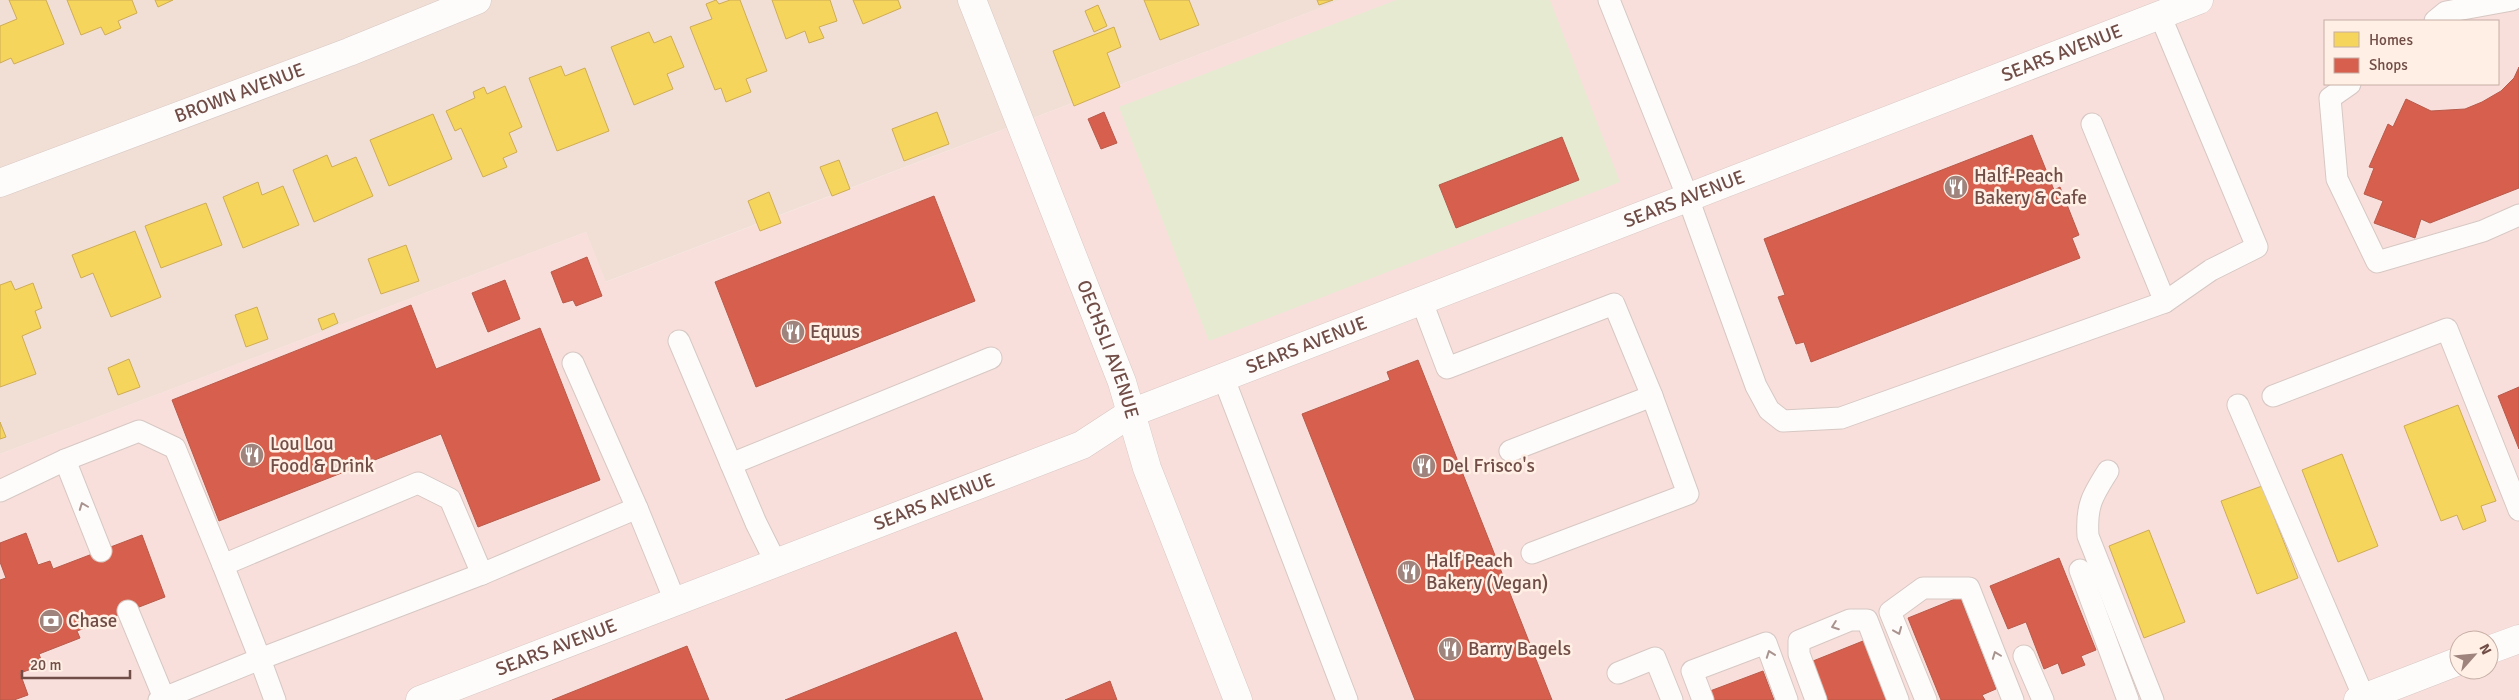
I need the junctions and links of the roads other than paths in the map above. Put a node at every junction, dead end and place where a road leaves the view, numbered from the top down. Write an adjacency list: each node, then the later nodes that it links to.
1 (477, 0): 10 (street, BROWN AVENUE)
2 (972, 0): 22 (street, OECHSLI AVENUE)
3 (1609, 0): 11 (lane)
4 (2198, 0): 7 (street, SEARS AVENUE)
5 (2512, 0): 6 (lane)
6 (2441, 11)
7 (2160, 15): 11 (street, SEARS AVENUE); 14 (lane)
8 (2349, 85): 12 (lane)
9 (2092, 124): 14 (lane)
10 (0, 183)
11 (1688, 198): 13 (street, SEARS AVENUE); 14 (lane)
12 (2519, 215)
13 (1422, 302): 18 (street, SEARS AVENUE); 19 (lane)
14 (2165, 302)
15 (679, 341): 25 (lane)
16 (991, 358): 25 (lane)
17 (573, 363): 28 (lane)
18 (1224, 379): 22 (street, SEARS AVENUE); 49 (lane)
19 (1652, 396): 23 (lane); 31 (lane)
20 (2273, 396): 29 (lane)
21 (2238, 405): 45 (lane)
22 (1130, 414): 32 (street, SEARS AVENUE); 48 (street, OECHSLI AVENUE)
23 (1510, 451)
24 (65, 460): 27 (lane); 30 (lane, one-way to 24); 33 (lane)
25 (731, 464): 32 (lane)
26 (2108, 471): 59 (lane)
27 (0, 491)
28 (637, 508): 35 (lane); 36 (lane)
29 (2519, 510)
30 (101, 551)
31 (1532, 553)
32 (776, 563): 36 (street, SEARS AVENUE)
33 (223, 565): 35 (lane); 41 (lane)
34 (2080, 570): 58 (lane)
35 (482, 574): 41 (lane)
36 (675, 601): 47 (street, SEARS AVENUE)
37 (128, 611): 44 (lane)
38 (2519, 638): 39 (street)
39 (2499, 646)
40 (2024, 656): 57 (lane)
41 (260, 659): 44 (lane); 46 (lane)
42 (2449, 665): 45 (street)
43 (1618, 673): 50 (lane)
44 (162, 699)
45 (2362, 699)
46 (276, 700)
47 (420, 700)
48 (1238, 700)
49 (1348, 700)
50 (1672, 700)
51 (1703, 700): 52 (lane, one-way to 51)
52 (1787, 700)
53 (1816, 700): 54 (lane, one-way to 53)
54 (1898, 700)
55 (1926, 700): 56 (lane, one-way to 55)
56 (2013, 700)
57 (2043, 700)
58 (2128, 700)
59 (2153, 700)

